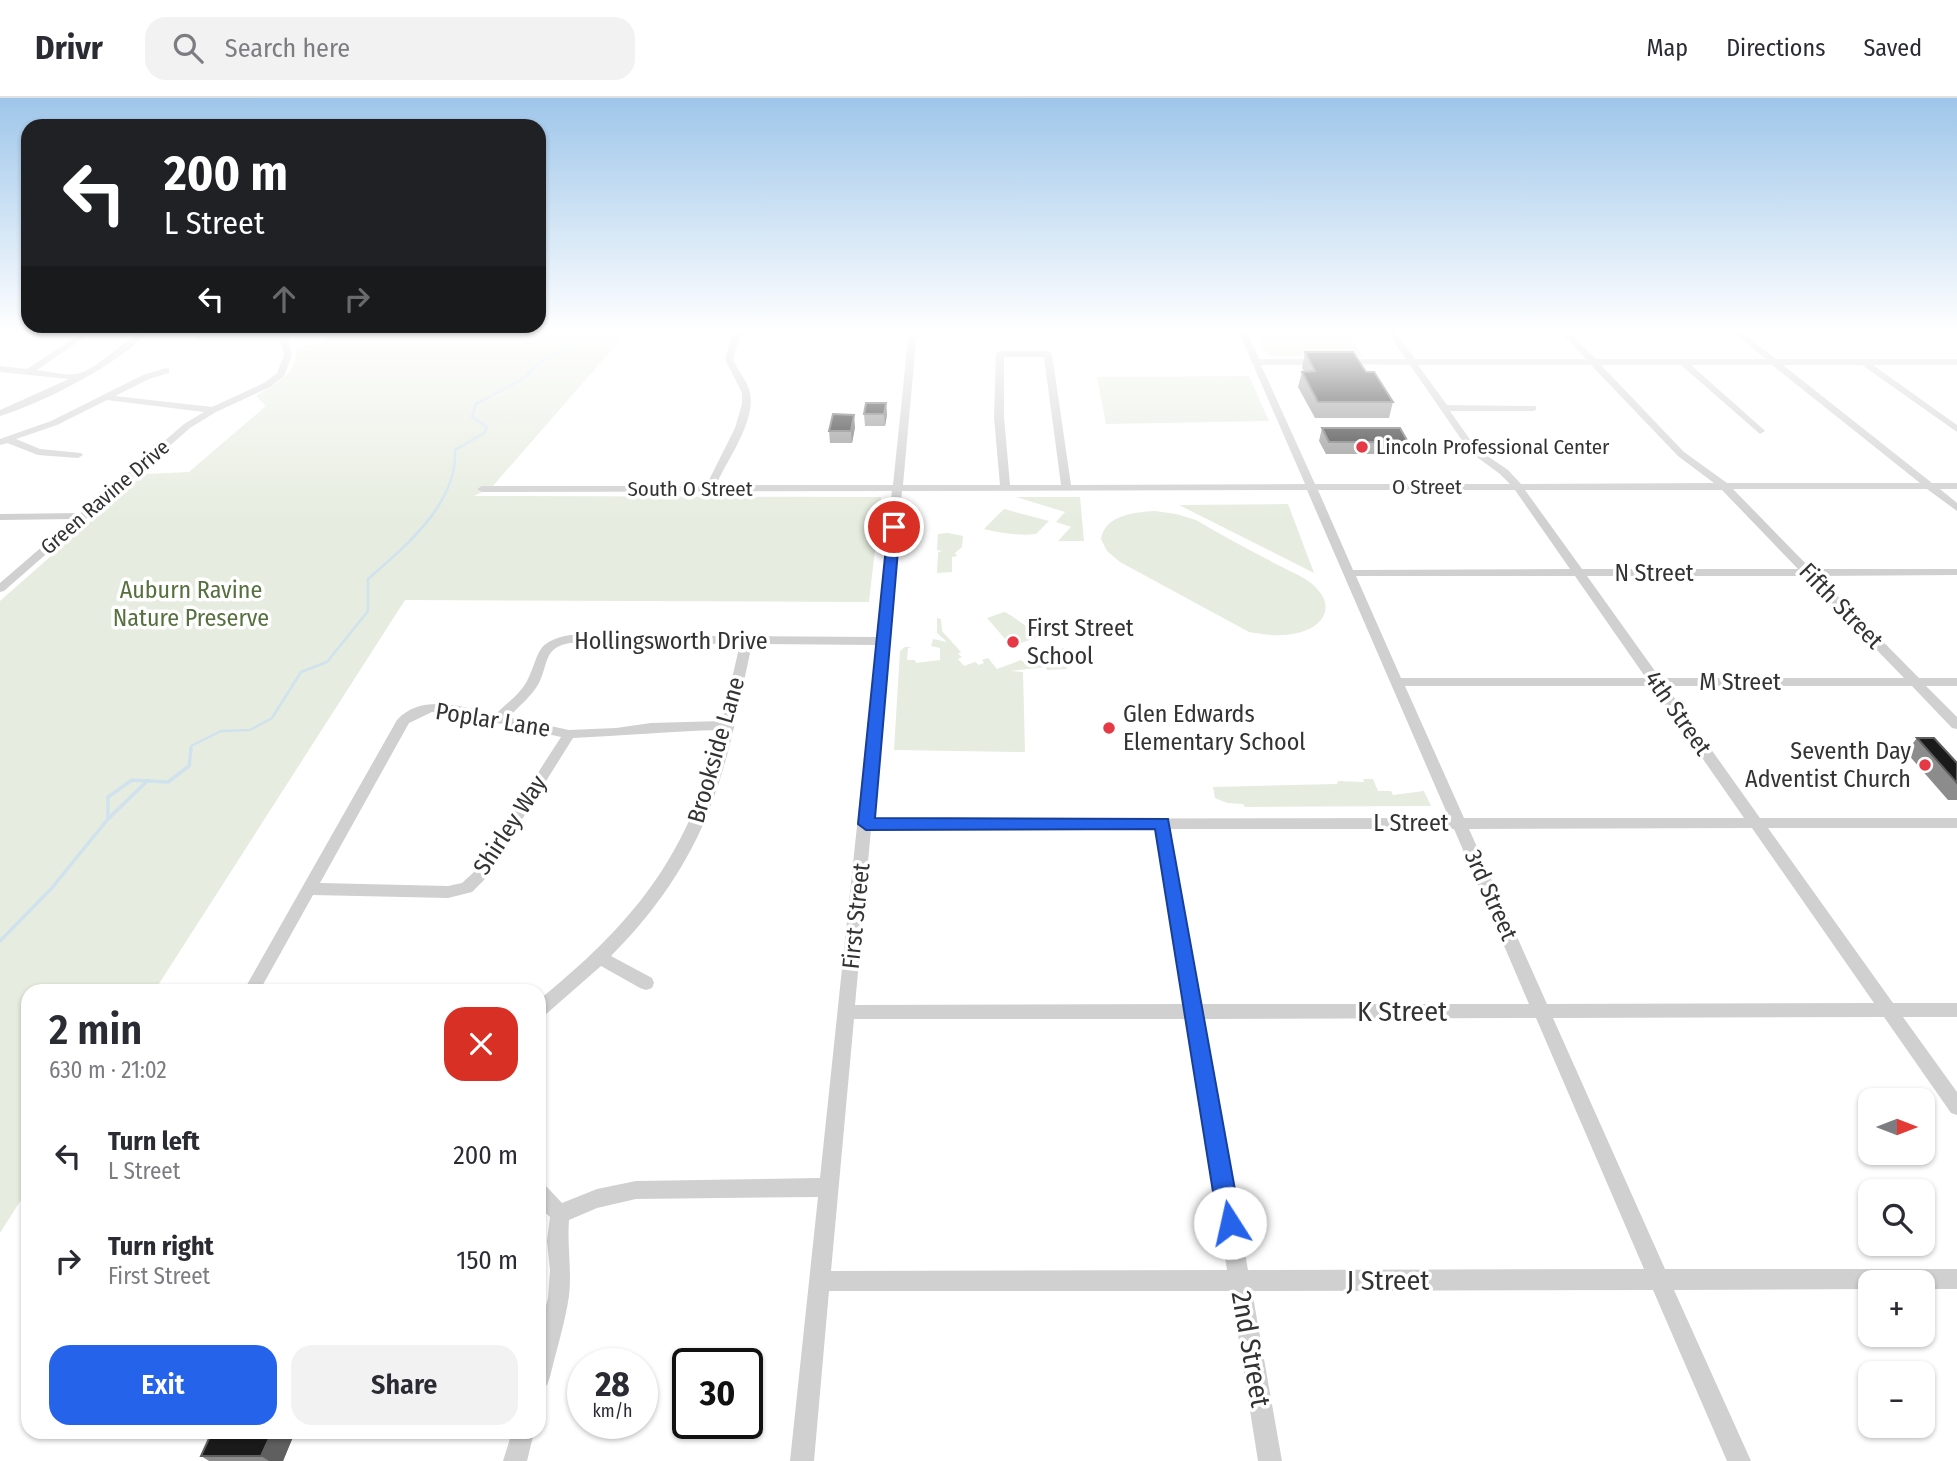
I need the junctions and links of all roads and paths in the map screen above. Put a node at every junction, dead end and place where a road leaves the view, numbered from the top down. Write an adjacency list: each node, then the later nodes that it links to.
1 (43, 394): 18 (street)
2 (114, 394): 14 (street)
3 (252, 394): 17 (street, Green Ravine Drive)
4 (745, 394): 31 (street)
5 (907, 394): 32 (street, First Street)
6 (999, 394): 26 (street)
7 (1053, 394): 27 (street)
8 (1270, 394): 28 (street, 3rd Street)
9 (1435, 394): 15 (street, 4th Street)
10 (1623, 394): 23 (street, Fifth Street)
11 (1718, 394): 20 (street)
12 (1814, 394): 24 (street)
13 (1908, 394): 19 (street)
14 (108, 397): 17 (street); 21 (street)
15 (1445, 408): 16 (street); 29 (street, 4th Street)
16 (1533, 408)
17 (214, 410): 34 (street, Green Ravine Drive)
18 (0, 413)
19 (1957, 429)
20 (1760, 431)
21 (3, 440): 22 (street)
22 (78, 455)
23 (1724, 486): 24 (street, O Street); 29 (street, O Street); 39 (street, Fifth Street)
24 (1930, 486): 25 (street, O Street); 33 (street)
25 (1957, 486)
26 (1005, 487): 27 (street, O Street); 32 (street, O Street)
27 (1066, 487): 28 (street, O Street)
28 (1312, 487): 29 (street, O Street); 37 (street, 3rd Street)
29 (1518, 487): 38 (street, 4th Street)
30 (482, 489): 31 (street, South O Street)
31 (710, 489): 32 (street, South O Street)
32 (898, 489): 42 (street, First Street)
33 (1957, 508)
34 (83, 516): 35 (street); 40 (street, Green Ravine Drive)
35 (0, 517)
36 (1957, 572): 39 (street, N Street)
37 (1351, 573): 38 (street, N Street); 43 (street, 3rd Street)
38 (1579, 573): 39 (street, N Street); 44 (street, 4th Street)
39 (1809, 573): 45 (street, Fifth Street)
40 (0, 589)
41 (747, 641): 42 (street, Hollingsworth Drive); 47 (street, Hollingsworth Drive); 48 (street, Brookside Lane)
42 (883, 641): 55 (street, First Street)
43 (1398, 682): 44 (street, M Street); 53 (street, 3rd Street)
44 (1656, 682): 45 (street, M Street); 54 (street, 4th Street)
45 (1915, 682): 46 (street, M Street); 49 (street, Fifth Street)
46 (1957, 682)
47 (500, 718): 50 (street, Poplar Lane); 56 (street, Poplar Lane)
48 (726, 725): 50 (street, Poplar Lane); 57 (street, Brookside Lane)
49 (1957, 725)
50 (569, 734): 56 (street, Shirley Way)
51 (1957, 822): 54 (street, L Street)
52 (1162, 823): 53 (street, L Street); 55 (street, L Street); 65 (street, 2nd Street)
53 (1460, 823): 54 (street, L Street); 63 (street, 3rd Street)
54 (1756, 823): 61 (street, 4th Street)
55 (866, 824): 64 (street, First Street)
56 (310, 889): 59 (street, Poplar Lane)
57 (600, 958): 58 (street); 60 (street, Brookside Lane)
58 (646, 983)
59 (255, 984)
60 (546, 1004)
61 (1889, 1010): 62 (street, K Street); 63 (street, K Street); 66 (street, 4th Street)
62 (1957, 1010)
63 (1542, 1011): 65 (street, K Street); 72 (street, 3rd Street)
64 (847, 1012): 65 (street, K Street); 67 (street, First Street)
65 (1194, 1012): 71 (street, 2nd Street)
66 (1957, 1107)
67 (829, 1187): 69 (street); 73 (street, First Street)
68 (546, 1200): 69 (street)
69 (560, 1214): 74 (street)
70 (1957, 1279): 72 (street, J Street)
71 (1239, 1280): 72 (street, J Street); 73 (street, J Street); 78 (street, 2nd Street)
72 (1660, 1280): 79 (street, 3rd Street)
73 (820, 1281): 77 (street, First Street)
74 (546, 1348)
75 (521, 1439): 76 (street)
76 (515, 1461)
77 (802, 1461)
78 (1270, 1461)
79 (1739, 1461)

